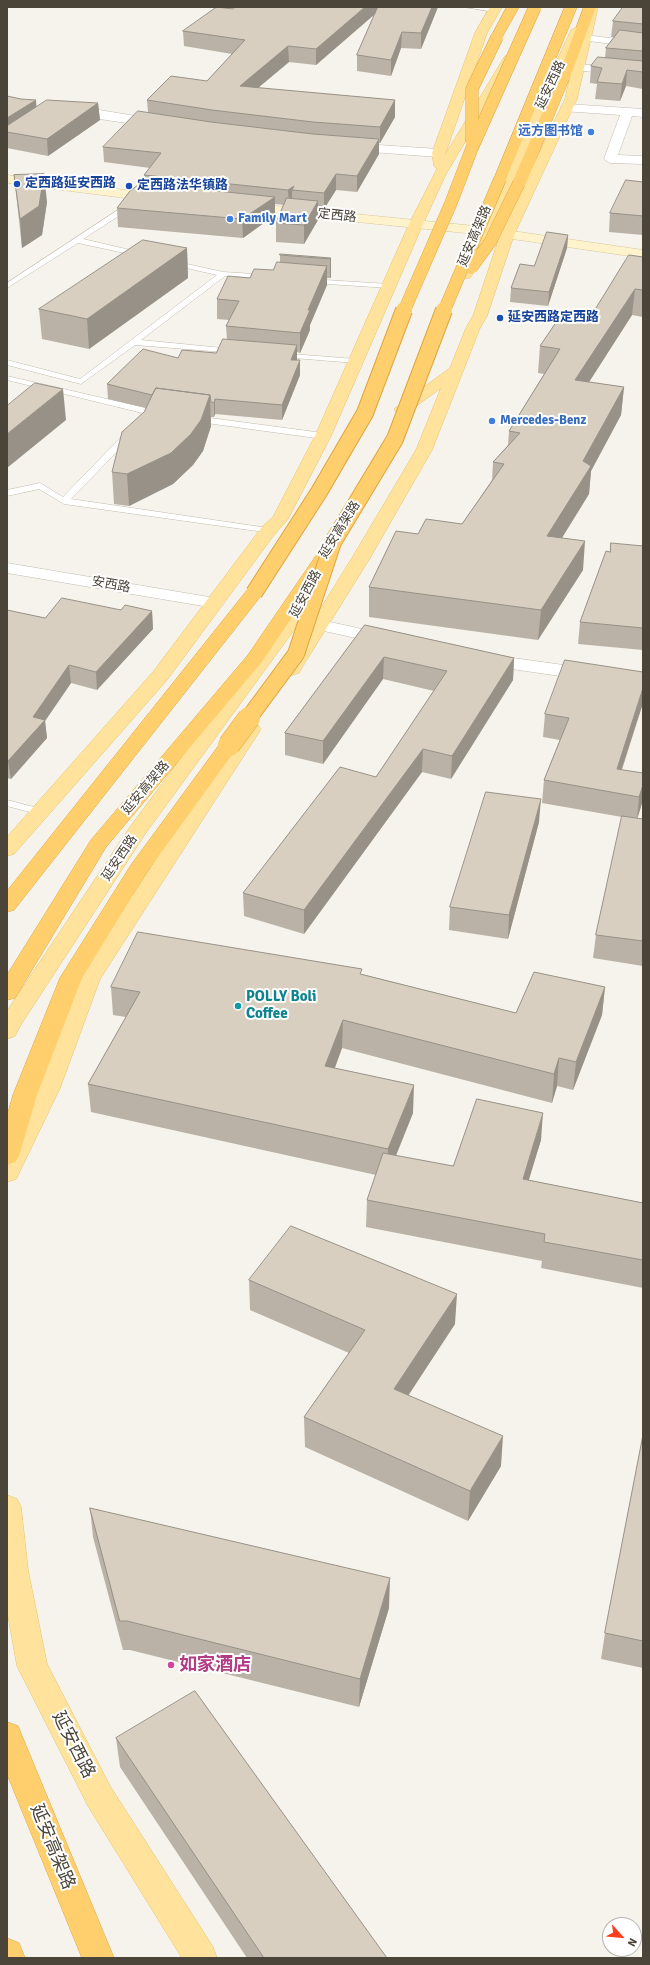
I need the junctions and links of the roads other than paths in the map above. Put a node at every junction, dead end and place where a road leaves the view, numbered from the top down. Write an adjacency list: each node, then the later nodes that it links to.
1 (466, 7): 6 (lane)
2 (513, 7): 17 (highway, bridge)
3 (535, 7): 17 (highway, bridge); 20 (main road)
4 (571, 7): 37 (highway, 延安高架路, bridge)
5 (590, 7): 7 (main road); 9 (highway); 26 (main road, 延安西路)
6 (496, 8): 18 (main road)
7 (585, 38): 8 (street); 9 (main road)
8 (643, 45)
9 (572, 70): 10 (street); 11 (main road); 37 (highway, bridge)
10 (643, 73)
11 (567, 108): 13 (street); 27 (main road)
12 (58, 111): 15 (street)
13 (627, 112): 14 (street); 19 (street)
14 (643, 113)
15 (173, 126)
16 (336, 146): 18 (street)
17 (472, 148): 64 (highway, bridge)
18 (438, 153): 20 (main road)
19 (643, 160)
20 (440, 174): 25 (main road)
21 (7, 179): 22 (street)
22 (143, 196): 23 (street); 28 (lane)
23 (174, 200)
24 (234, 206): 25 (street, 定西路)
25 (416, 224): 26 (street, 定西路); 36 (main road)
26 (485, 231): 27 (street, 定西路); 45 (main road, 延安西路)
27 (507, 234): 29 (street, 定西路); 43 (main road)
28 (77, 240): 30 (lane); 35 (lane)
29 (643, 254)
30 (146, 256)
31 (162, 260): 32 (lane)
32 (223, 274): 33 (lane); 38 (lane)
33 (278, 278)
34 (302, 280): 36 (lane)
35 (7, 286)
36 (389, 286): 41 (main road)
37 (450, 294): 53 (highway, 延安高架路, bridge)
38 (134, 342): 39 (lane); 42 (lane)
39 (245, 352)
40 (269, 354): 41 (lane)
41 (356, 361): 49 (main road)
42 (7, 362)
43 (456, 370): 45 (main road); 57 (main road)
44 (7, 378): 48 (lane)
45 (402, 409): 56 (main road, 延安西路)
46 (171, 416): 48 (lane)
47 (186, 418): 49 (lane)
48 (143, 419): 51 (lane)
49 (323, 436): 52 (main road)
50 (7, 493): 51 (lane)
51 (64, 501): 52 (lane)
52 (268, 531): 55 (main road)
53 (333, 542): 67 (highway, 延安高架路, bridge); 69 (highway, bridge)
54 (7, 568): 55 (street, 安西路)
55 (215, 603): 62 (main road)
56 (293, 619): 57 (street); 68 (main road, 延安西路)
57 (320, 626): 58 (street); 70 (main road)
58 (407, 645)
59 (470, 657): 60 (street)
60 (643, 682)
61 (7, 803): 62 (lane)
62 (41, 812): 63 (main road)
63 (7, 850)
64 (42, 860): 65 (highway); 66 (highway)
65 (7, 888)
66 (7, 906)
67 (7, 993)
68 (7, 1031)
69 (10, 1146)
70 (7, 1173)
71 (7, 1507): 76 (main road, 延安西路)
72 (7, 1736): 75 (highway, 延安高架路)
73 (7, 1954): 74 (highway)
74 (9, 1958)
75 (98, 1958)
76 (201, 1958)

